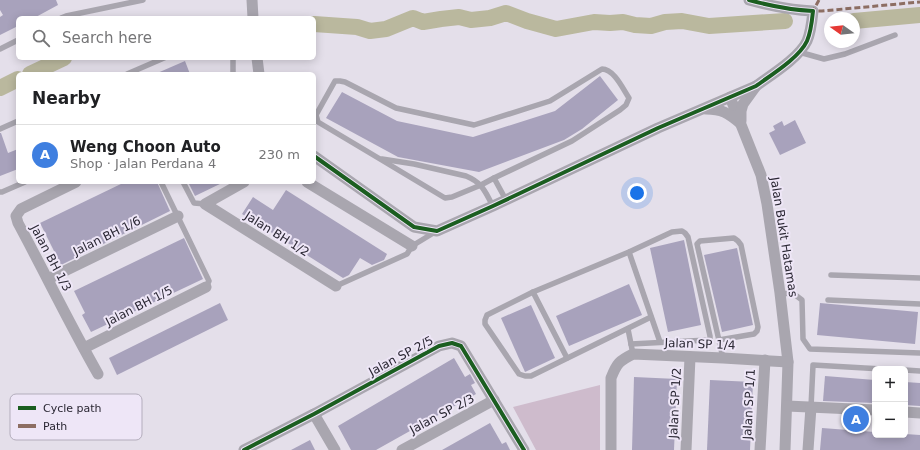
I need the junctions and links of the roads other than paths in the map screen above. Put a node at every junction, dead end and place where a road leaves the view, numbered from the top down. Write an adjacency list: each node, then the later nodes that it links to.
1 (143, 0): 4 (lane)
2 (252, 0): 5 (street)
3 (750, 0): 9 (street)
4 (66, 16)
5 (253, 16)
6 (895, 35): 9 (lane)
7 (16, 41): 8 (lane)
8 (0, 49)
9 (799, 52): 16 (street)
10 (159, 60): 13 (lane)
11 (233, 60): 14 (lane)
12 (257, 60): 15 (street)
13 (132, 72)
14 (233, 72)
15 (259, 72)
16 (756, 86): 17 (street); 20 (street)
17 (730, 97): 18 (street); 20 (street, Jalan Bukit Hatamas)
18 (700, 109): 20 (street); 33 (street)
19 (16, 122): 21 (lane)
20 (741, 124): 46 (street, Jalan Bukit Hatamas)
21 (0, 129)
22 (316, 157): 37 (street)
23 (380, 159): 24 (lane); 31 (lane); 31 (lane)
24 (494, 178): 31 (lane); 33 (lane)
25 (20, 184): 32 (lane)
26 (72, 184): 42 (street, Jalan BH 1/3)
27 (162, 184): 36 (lane)
28 (184, 184): 34 (lane)
29 (240, 184): 34 (street)
30 (310, 184): 38 (street)
31 (481, 185): 35 (lane)
32 (0, 192)
33 (506, 200): 35 (street)
34 (205, 204): 43 (street, Jalan BH 1/2)
35 (492, 206): 37 (street)
36 (178, 216): 42 (street, Jalan BH 1/6); 44 (lane)
37 (437, 231): 38 (lane)
38 (412, 246): 43 (lane)
39 (629, 252): 45 (lane); 49 (lane); 52 (lane)
40 (831, 275): 41 (lane)
41 (920, 278)
42 (48, 279): 53 (street, Jalan BH 1/3)
43 (336, 286)
44 (206, 287): 53 (street, Jalan BH 1/5)
45 (533, 292): 57 (lane); 57 (lane)
46 (780, 293): 55 (lane); 60 (street, Jalan Bukit Hatamas)
47 (828, 300): 48 (lane)
48 (920, 304)
49 (651, 317): 50 (lane); 52 (lane)
50 (628, 329): 54 (lane); 57 (lane)
51 (719, 340): 51 (lane); 58 (lane)
52 (660, 342): 54 (lane)
53 (84, 348): 64 (street, Jalan BH 1/3)
54 (632, 349): 56 (street, Jalan SP 1/4); 76 (street)
55 (920, 353)
56 (690, 357): 58 (street, Jalan SP 1/4); 77 (street, Jalan SP 1/2)
57 (567, 358)
58 (723, 358): 59 (street, Jalan SP 1/4)
59 (765, 360): 60 (street, Jalan SP 1/4); 78 (street, Jalan SP 1/1)
60 (788, 362): 66 (street)
61 (872, 368): 67 (lane)
62 (908, 370): 63 (lane)
63 (920, 371)
64 (98, 374)
65 (494, 400): 71 (street, Jalan SP 2/5); 74 (street, Jalan SP 2/3); 75 (street, Jalan SP 2/5)
66 (787, 406): 67 (street); 79 (street)
67 (811, 407): 68 (street); 80 (street)
68 (872, 410)
69 (908, 412): 70 (street)
70 (920, 413)
71 (314, 414): 72 (street, Jalan SP 2/5); 73 (street)
72 (244, 450)
73 (335, 450)
74 (402, 450)
75 (524, 450)
76 (610, 450)
77 (686, 450)
78 (760, 450)
79 (785, 450)
80 (808, 450)

